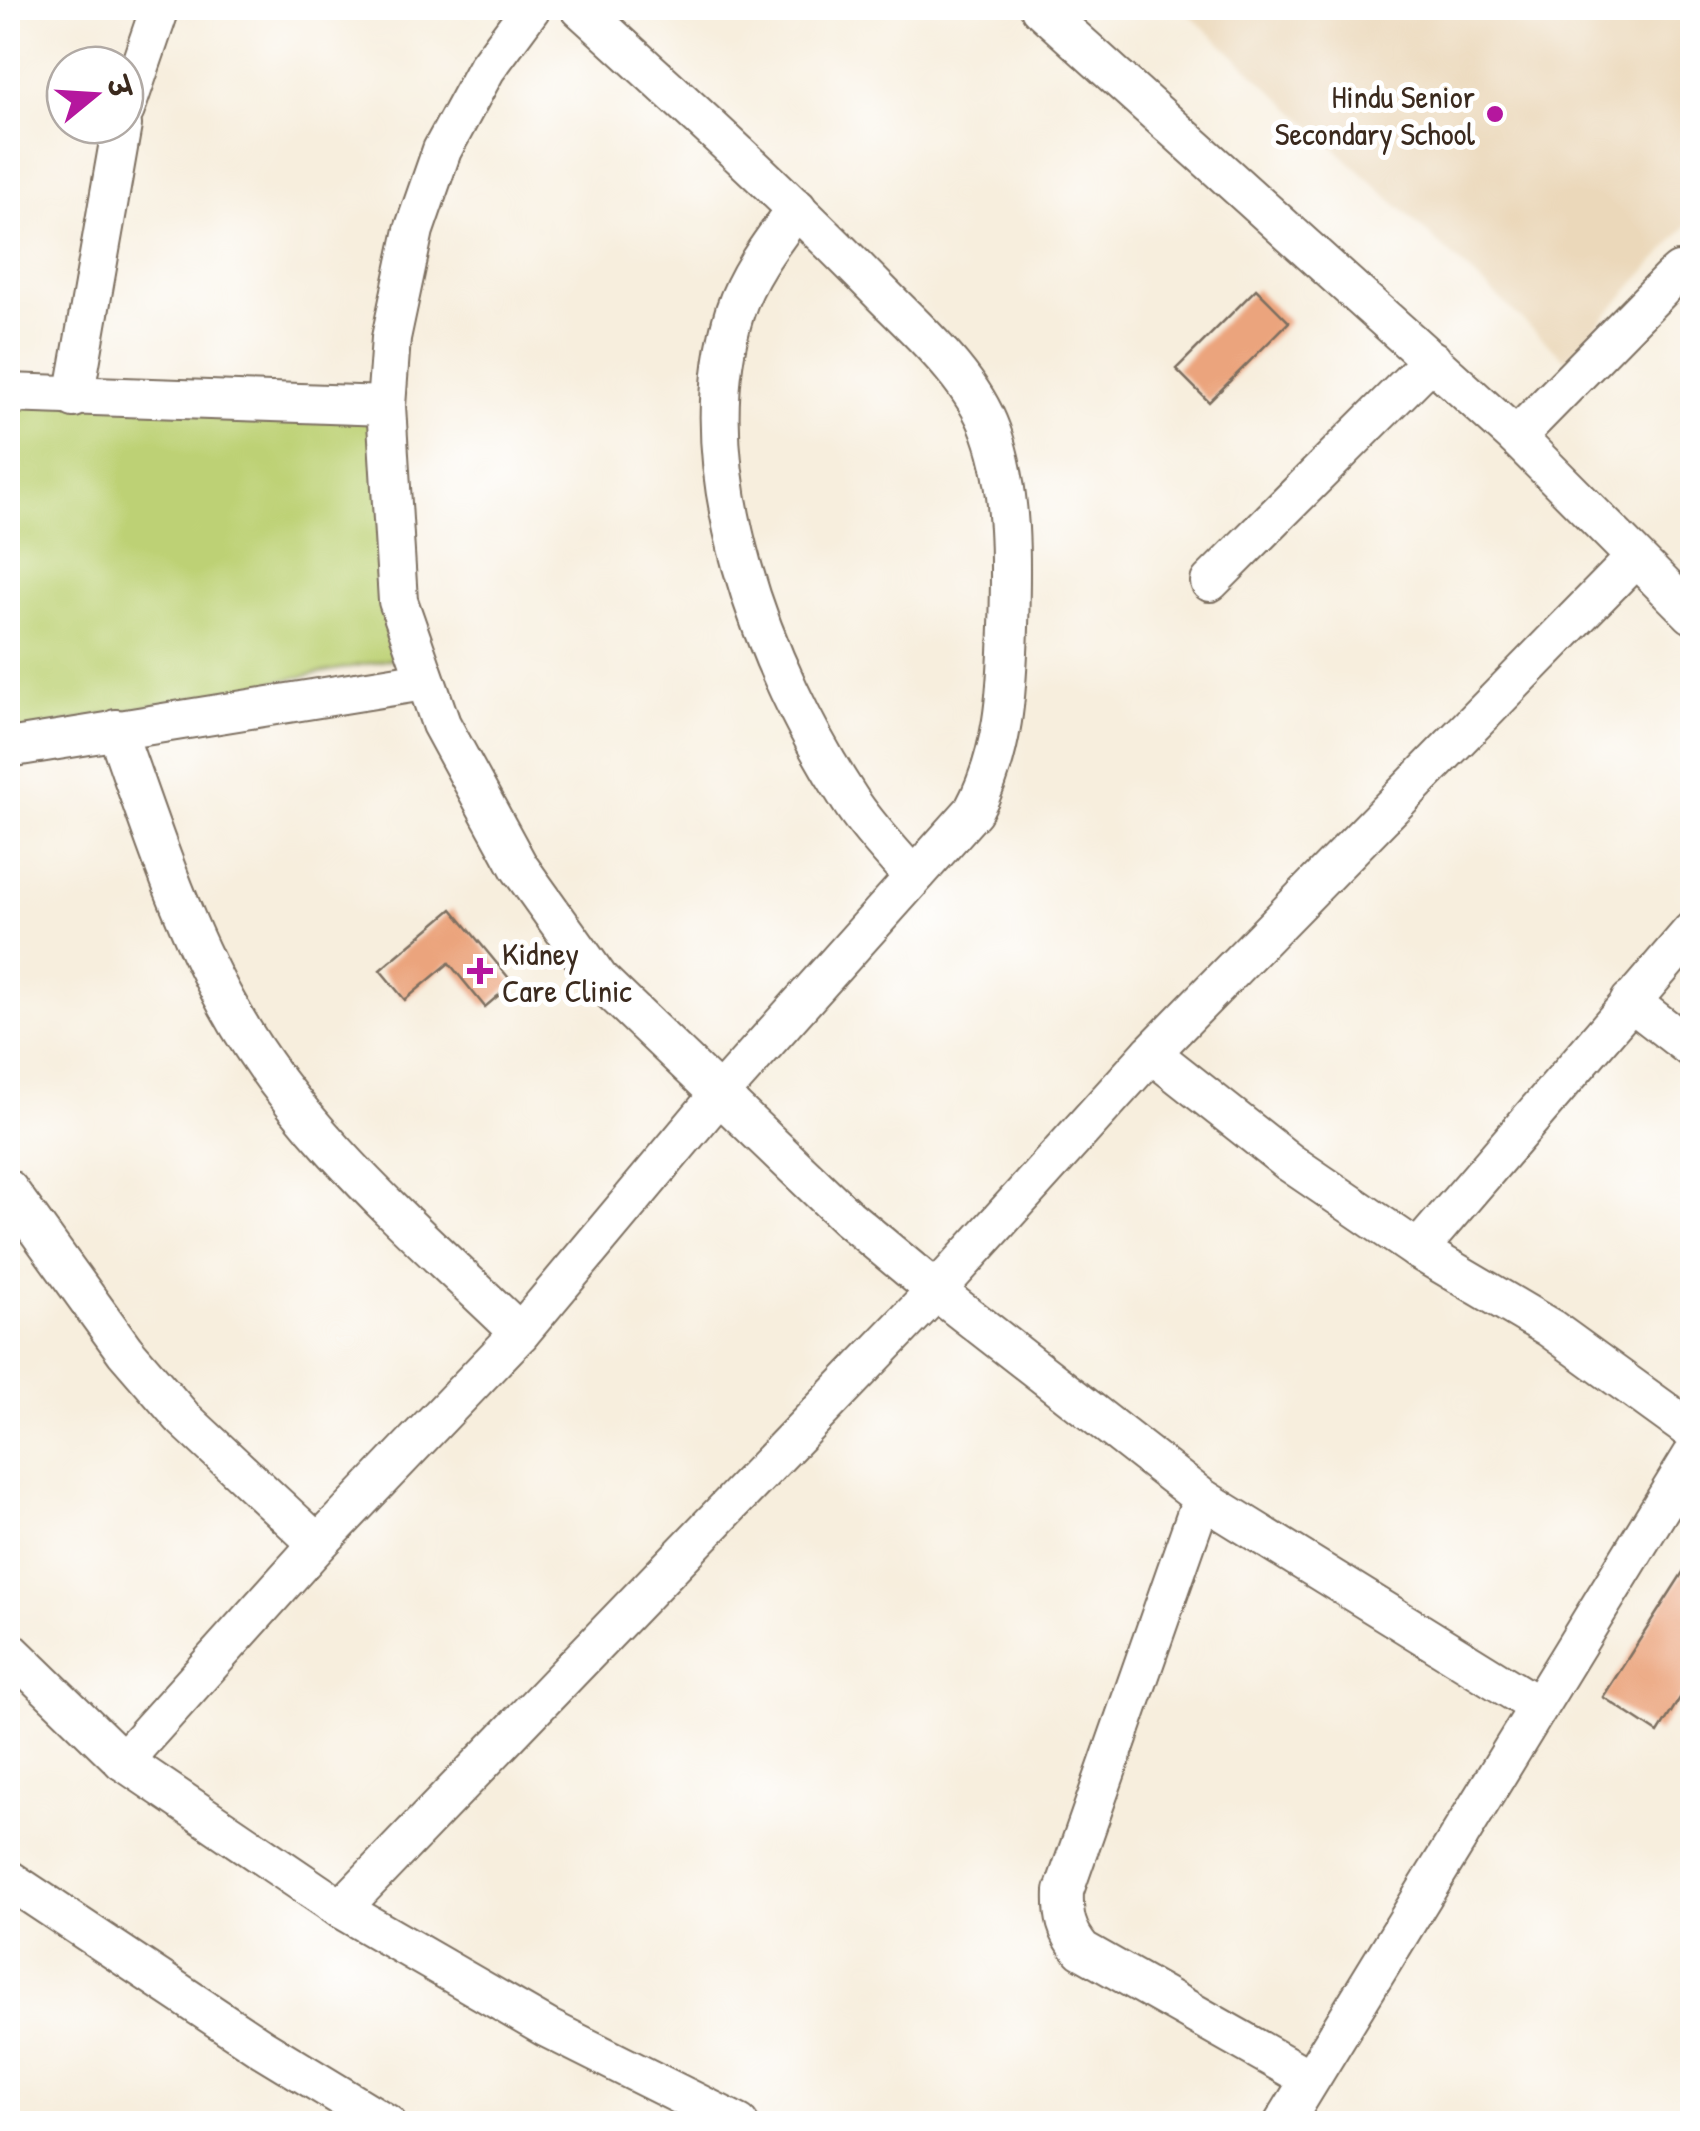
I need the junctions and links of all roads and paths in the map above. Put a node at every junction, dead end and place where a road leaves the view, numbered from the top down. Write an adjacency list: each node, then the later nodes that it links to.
1 (160, 8): 5 (street)
2 (531, 8): 12 (street)
3 (580, 8): 7 (street)
4 (1040, 8): 9 (street)
5 (145, 52)
6 (118, 145): 11 (street)
7 (797, 208): 20 (street); 20 (street)
8 (1692, 272): 13 (street)
9 (1432, 360): 13 (street); 15 (street)
10 (8, 393): 11 (street)
11 (74, 398): 12 (street)
12 (386, 406): 17 (street)
13 (1516, 438): 14 (street)
14 (1636, 558): 16 (street); 24 (street)
15 (1210, 582)
16 (1692, 614)
17 (424, 681): 18 (street); 25 (street)
18 (116, 729): 19 (street); 29 (street)
19 (8, 748)
20 (912, 876): 25 (street)
21 (1692, 931): 22 (street)
22 (1630, 1001): 23 (street); 27 (street)
23 (1692, 1049)
24 (1152, 1053): 27 (street); 28 (street)
25 (719, 1096): 28 (street); 29 (street)
26 (8, 1189): 33 (street)
27 (1418, 1250): 30 (street)
28 (936, 1291): 32 (street); 38 (street)
29 (520, 1332): 33 (street)
30 (1692, 1430)
31 (1692, 1456): 35 (street)
32 (1202, 1498): 35 (street); 39 (street)
33 (318, 1544): 36 (street)
34 (15, 1672): 36 (street)
35 (1536, 1705): 39 (street)
36 (123, 1761): 38 (street)
37 (8, 1879): 40 (street)
38 (340, 1910): 41 (street)
39 (1310, 2079): 42 (street)
40 (388, 2124)
41 (739, 2124)
42 (1283, 2124)

